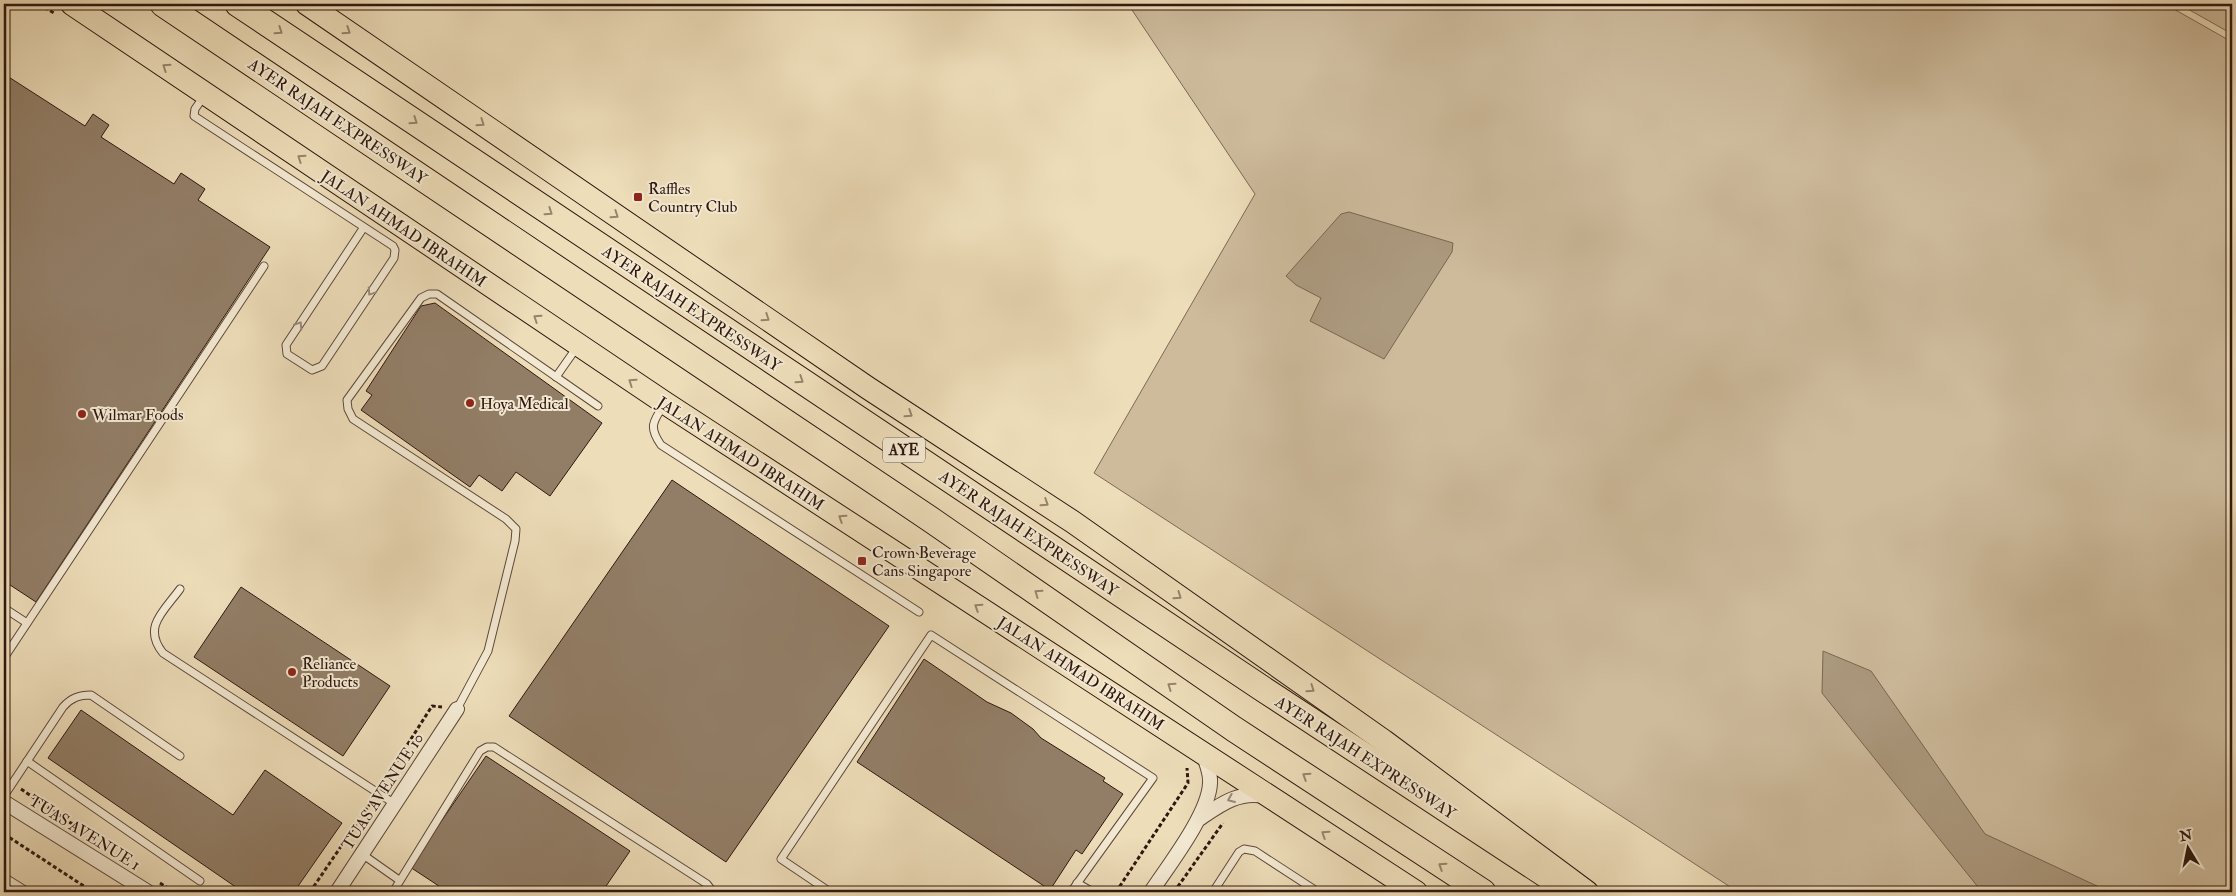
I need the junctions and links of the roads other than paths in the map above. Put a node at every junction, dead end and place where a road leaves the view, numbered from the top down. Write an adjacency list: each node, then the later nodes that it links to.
1 (72, 4): 5 (main road, JALAN AHMAD IBRAHIM, one-way to 1)
2 (163, 4): 43 (highway, AYER RAJAH EXPRESSWAY / AYE, one-way to 2)
3 (238, 4): 44 (highway, AYER RAJAH EXPRESSWAY / AYE, one-way to 44)
4 (307, 4): 45 (main road, one-way to 45)
5 (205, 94): 6 (lane); 8 (main road, JALAN AHMAD IBRAHIM, one-way to 5)
6 (364, 227): 6 (lane, one-way to 6)
7 (264, 266): 15 (lane)
8 (578, 345): 9 (lane); 10 (main road, JALAN AHMAD IBRAHIM, one-way to 8)
9 (556, 377): 11 (lane); 17 (lane)
10 (665, 404): 14 (lane); 18 (main road, JALAN AHMAD IBRAHIM, one-way to 10)
11 (598, 406)
12 (180, 588): 24 (lane)
13 (4, 608): 15 (lane)
14 (918, 612)
15 (27, 622): 16 (lane)
16 (4, 658)
17 (457, 710): 24 (street, TUAS AVENUE 10)
18 (1203, 752): 22 (main road, JALAN AHMAD IBRAHIM); 25 (street)
19 (180, 756): 20 (lane)
20 (27, 761): 21 (lane); 29 (lane)
21 (4, 796)
22 (1267, 797): 25 (street, one-way to 25); 42 (main road, JALAN AHMAD IBRAHIM, one-way to 22)
23 (4, 802): 32 (street, TUAS AVENUE 1)
24 (395, 804): 26 (street, TUAS AVENUE 10)
25 (1199, 818): 39 (street)
26 (362, 854): 28 (lane); 33 (street, TUAS AVENUE 10)
27 (4, 877): 31 (lane)
28 (399, 880): 34 (lane); 35 (lane)
29 (200, 881)
30 (1077, 883): 36 (lane); 37 (lane); 38 (lane)
31 (28, 892)
32 (148, 892)
33 (337, 892)
34 (393, 892)
35 (713, 892)
36 (830, 892)
37 (1071, 892)
38 (1093, 892)
39 (1151, 892)
40 (1214, 892): 41 (lane)
41 (1318, 892)
42 (1416, 892)
43 (1483, 892)
44 (1572, 892)
45 (1587, 892)

